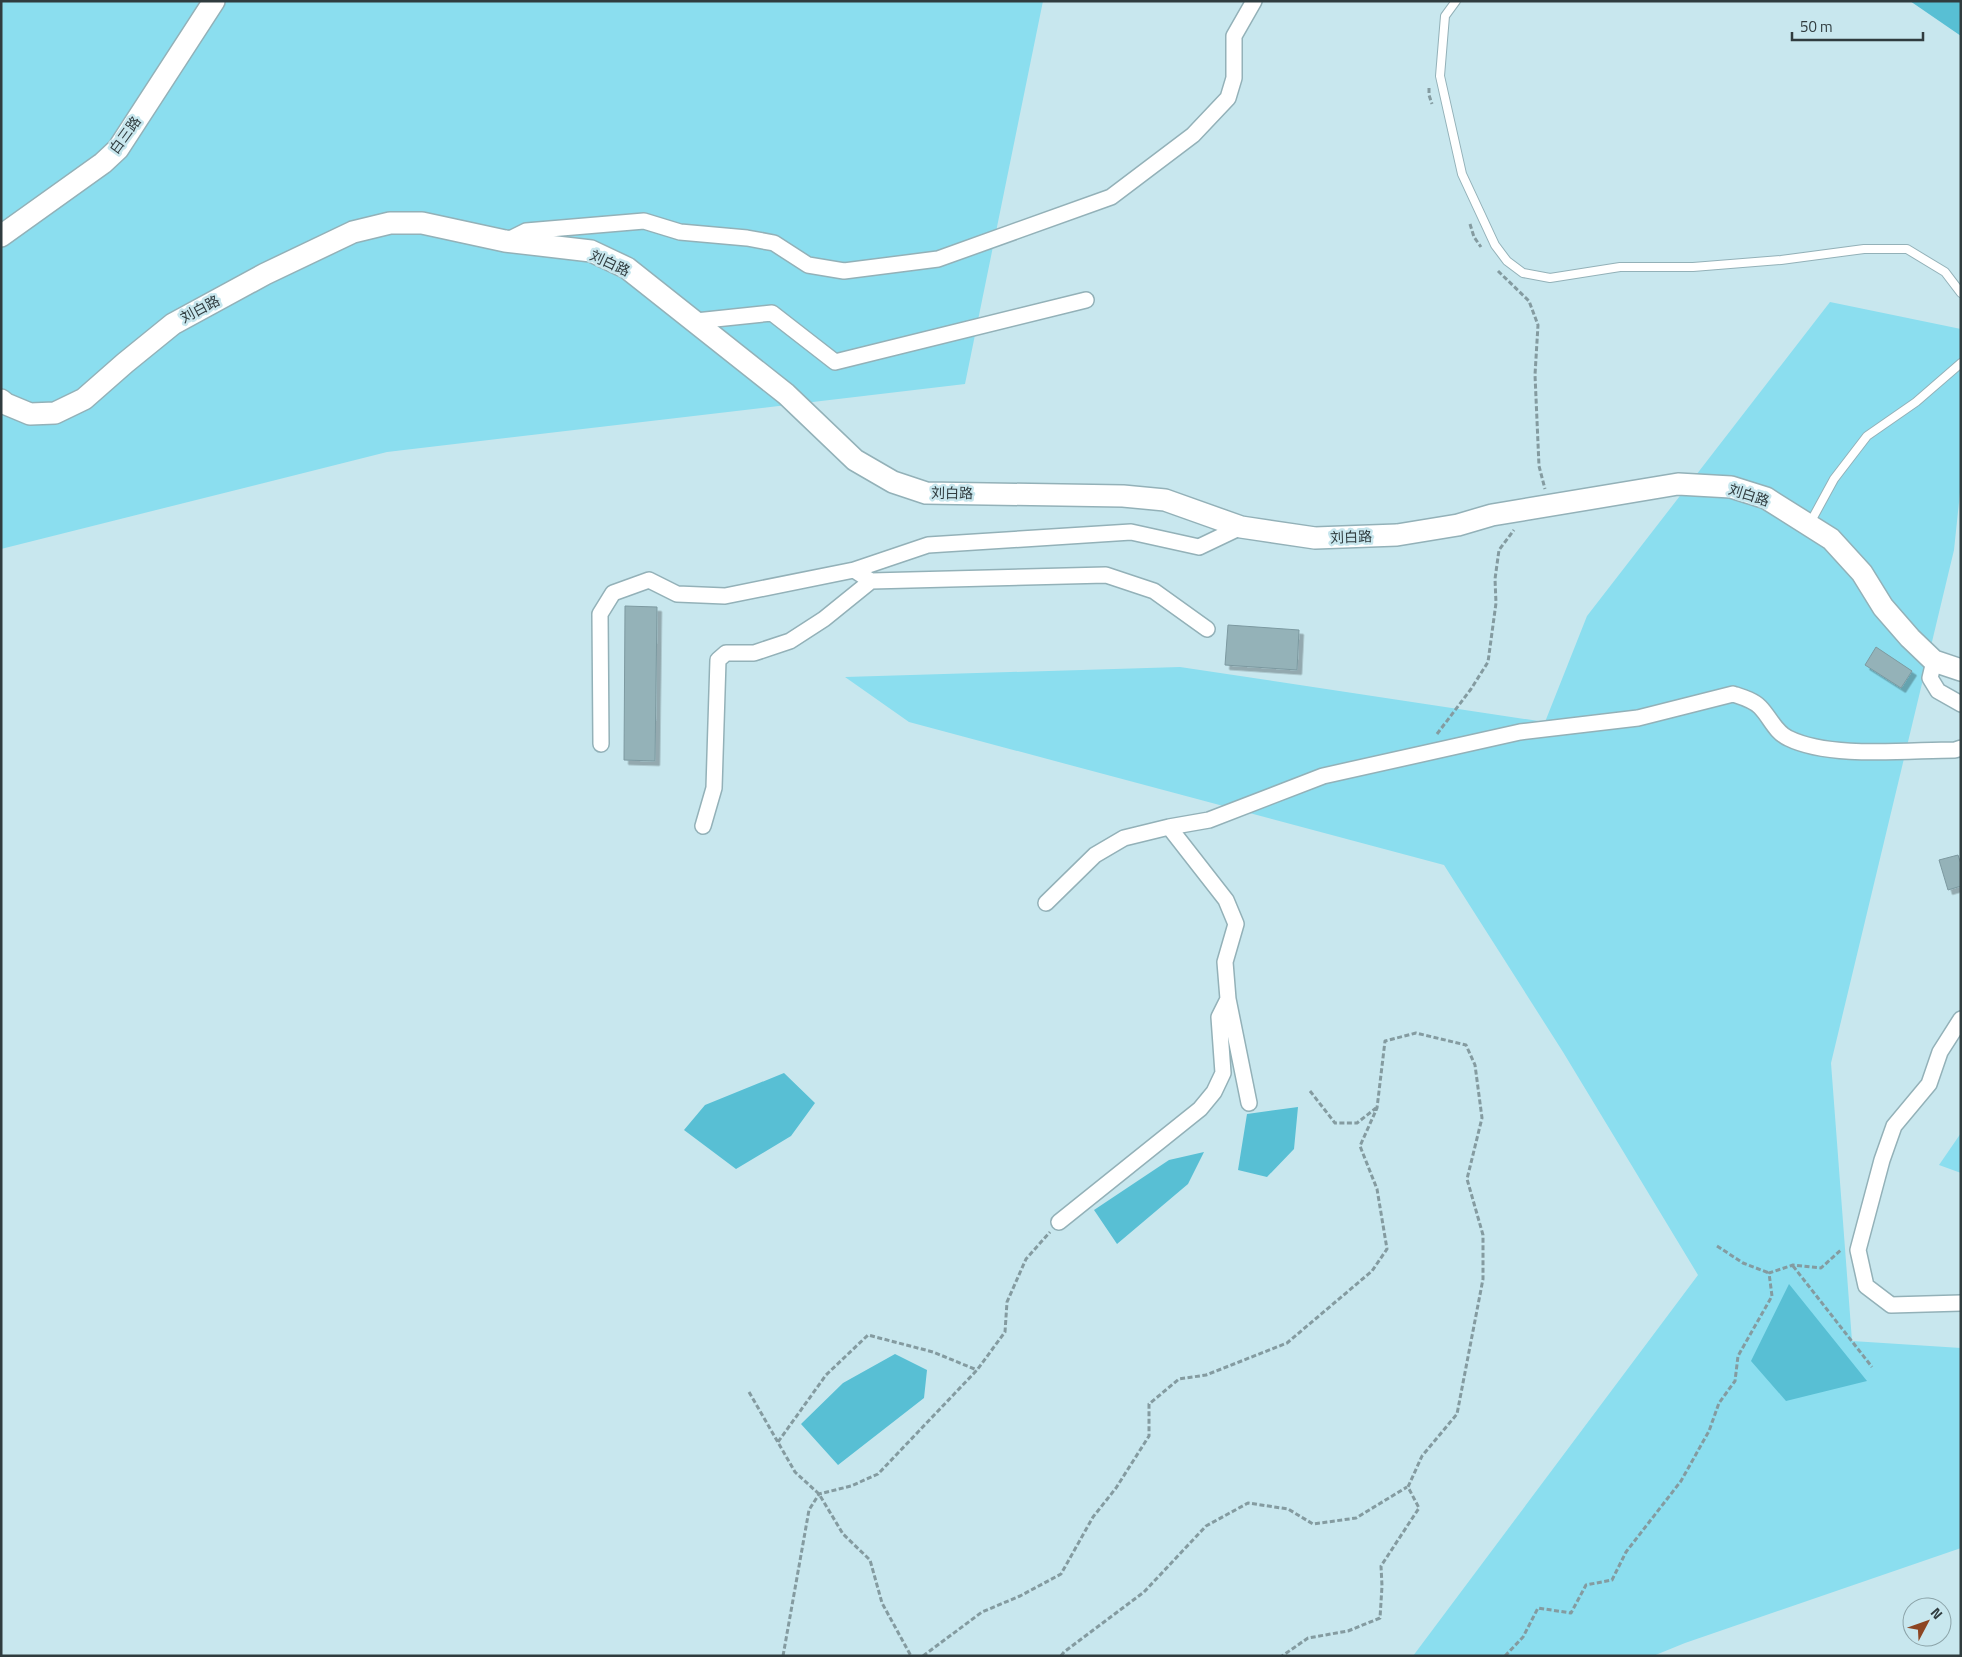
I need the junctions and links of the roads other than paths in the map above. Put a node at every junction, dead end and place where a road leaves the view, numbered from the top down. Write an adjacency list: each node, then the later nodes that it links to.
1 (214, 1): 4 (street, 白三路)
2 (1254, 1): 5 (street)
3 (1456, 1): 6 (lane)
4 (1, 236)
5 (505, 241): 8 (street, 刘白路); 10 (street, 刘白路)
6 (1961, 293)
7 (1086, 300): 8 (street)
8 (696, 321): 12 (street, 刘白路)
9 (1961, 363): 11 (lane)
10 (1, 400)
11 (1809, 525): 12 (street, 刘白路); 16 (street, 刘白路)
12 (1241, 527): 13 (street)
13 (854, 570): 14 (street); 19 (street)
14 (871, 581): 15 (street); 21 (street)
15 (1207, 629)
16 (1934, 661): 17 (street, 刘白路); 18 (street)
17 (1961, 670)
18 (1961, 704)
19 (601, 744)
20 (1961, 748): 22 (street)
21 (703, 826)
22 (1169, 826): 23 (street); 24 (street)
23 (1046, 903)
24 (1228, 999): 26 (street); 27 (street)
25 (1961, 1019): 28 (street)
26 (1249, 1103)
27 (1059, 1222)
28 (1961, 1303)

